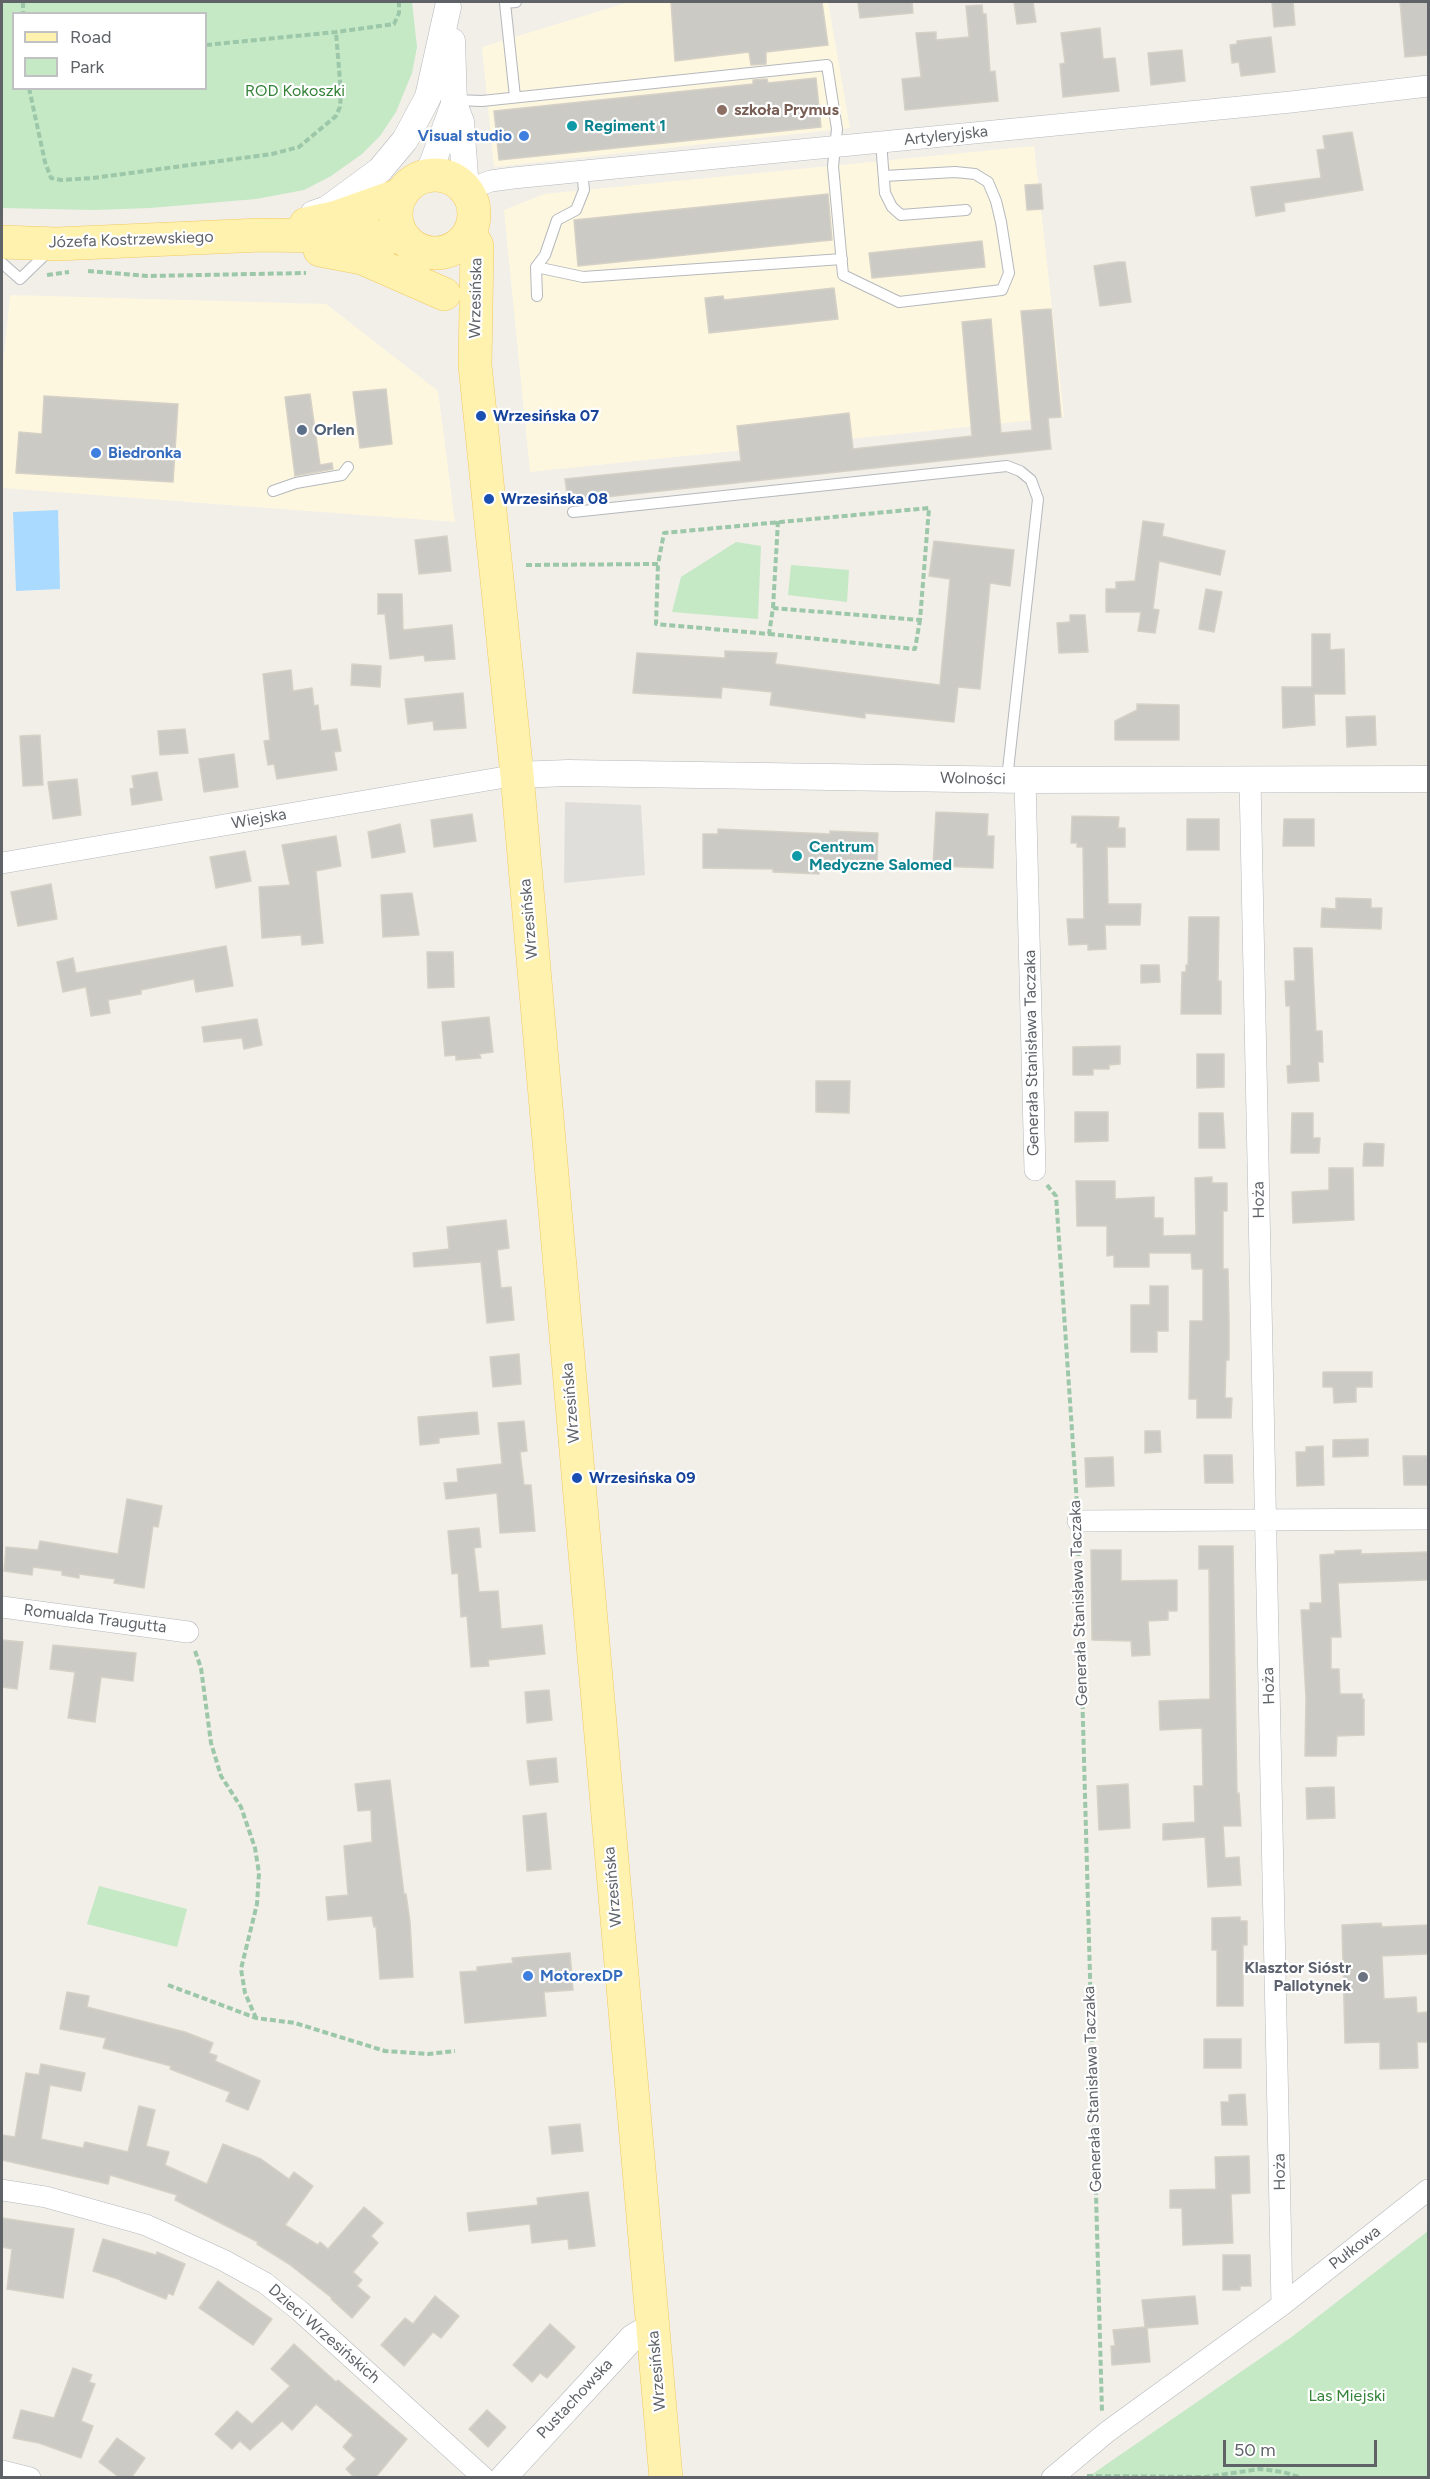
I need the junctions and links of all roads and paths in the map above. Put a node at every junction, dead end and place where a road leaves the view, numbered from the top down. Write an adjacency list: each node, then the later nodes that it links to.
1 (399, 2): 4 (path)
2 (516, 2): 8 (lane)
3 (448, 4): 9 (street); 18 (street)
4 (336, 32): 5 (path); 7 (path)
5 (207, 45)
6 (1428, 86): 10 (street, Artyleryjska)
7 (28, 90)
8 (515, 97): 9 (lane); 11 (lane)
9 (453, 102): 14 (street); 15 (street)
10 (881, 142): 11 (street, Artyleryjska); 13 (lane)
11 (836, 147): 12 (street, Artyleryjska); 22 (lane)
12 (582, 171): 15 (street, Artyleryjska); 24 (lane)
13 (884, 176): 16 (lane); 22 (lane)
14 (414, 186): 15 (main road); 18 (main road, Józefa Kostrzewskiego); 20 (main road)
15 (466, 190): 17 (main road)
16 (966, 210)
17 (470, 233): 20 (main road); 29 (main road, Wrzesińska)
18 (261, 235): 20 (main road, Józefa Kostrzewskiego); 21 (main road, Józefa Kostrzewskiego); 27 (main road)
19 (2, 242): 21 (main road, Józefa Kostrzewskiego)
20 (409, 242): 27 (main road, Wrzesińska)
21 (57, 244): 26 (lane)
22 (842, 259): 24 (lane)
23 (2, 263): 26 (lane)
24 (536, 267): 28 (lane)
25 (308, 273): 26 (path)
26 (20, 279)
27 (444, 294): 29 (main road, Wrzesińska)
28 (537, 296)
29 (475, 365): 39 (main road, Wrzesińska)
30 (348, 466): 31 (lane)
31 (273, 491)
32 (573, 512): 40 (lane)
33 (777, 521): 34 (path); 36 (path); 37 (path)
34 (658, 564): 35 (path); 38 (path)
35 (526, 565)
36 (772, 608): 37 (path); 38 (path)
37 (920, 620): 38 (path)
38 (769, 634)
39 (517, 775): 40 (street, Wolności); 43 (street, Wiejska); 56 (main road, Wrzesińska)
40 (1016, 779): 42 (street, Wolności); 44 (street, Generała Stanisława Taczaka)
41 (1428, 779): 42 (street, Wolności)
42 (1250, 780): 46 (street, Hoża)
43 (2, 863)
44 (1035, 1170): 47 (path, Generała Stanisława Taczaka)
45 (1428, 1519): 46 (street)
46 (1265, 1520): 47 (street); 55 (street, Hoża)
47 (1078, 1521): 57 (path, Generała Stanisława Taczaka)
48 (2, 1607): 49 (street, Romualda Traugutta)
49 (188, 1632): 51 (path)
50 (168, 1985): 51 (path)
51 (256, 2018): 52 (path)
52 (454, 2051)
53 (2, 2190): 62 (street, Dzieci Wrzesińskich)
54 (1428, 2190): 55 (street, Pułkowa)
55 (1282, 2305): 57 (street)
56 (653, 2331): 59 (street, Pustachowska); 63 (main road, Wrzesińska)
57 (1107, 2432): 60 (street)
58 (2, 2470): 61 (street)
59 (512, 2475)
60 (1053, 2477): 64 (path)
61 (30, 2478)
62 (484, 2478)
63 (666, 2478)
64 (1302, 2478)

